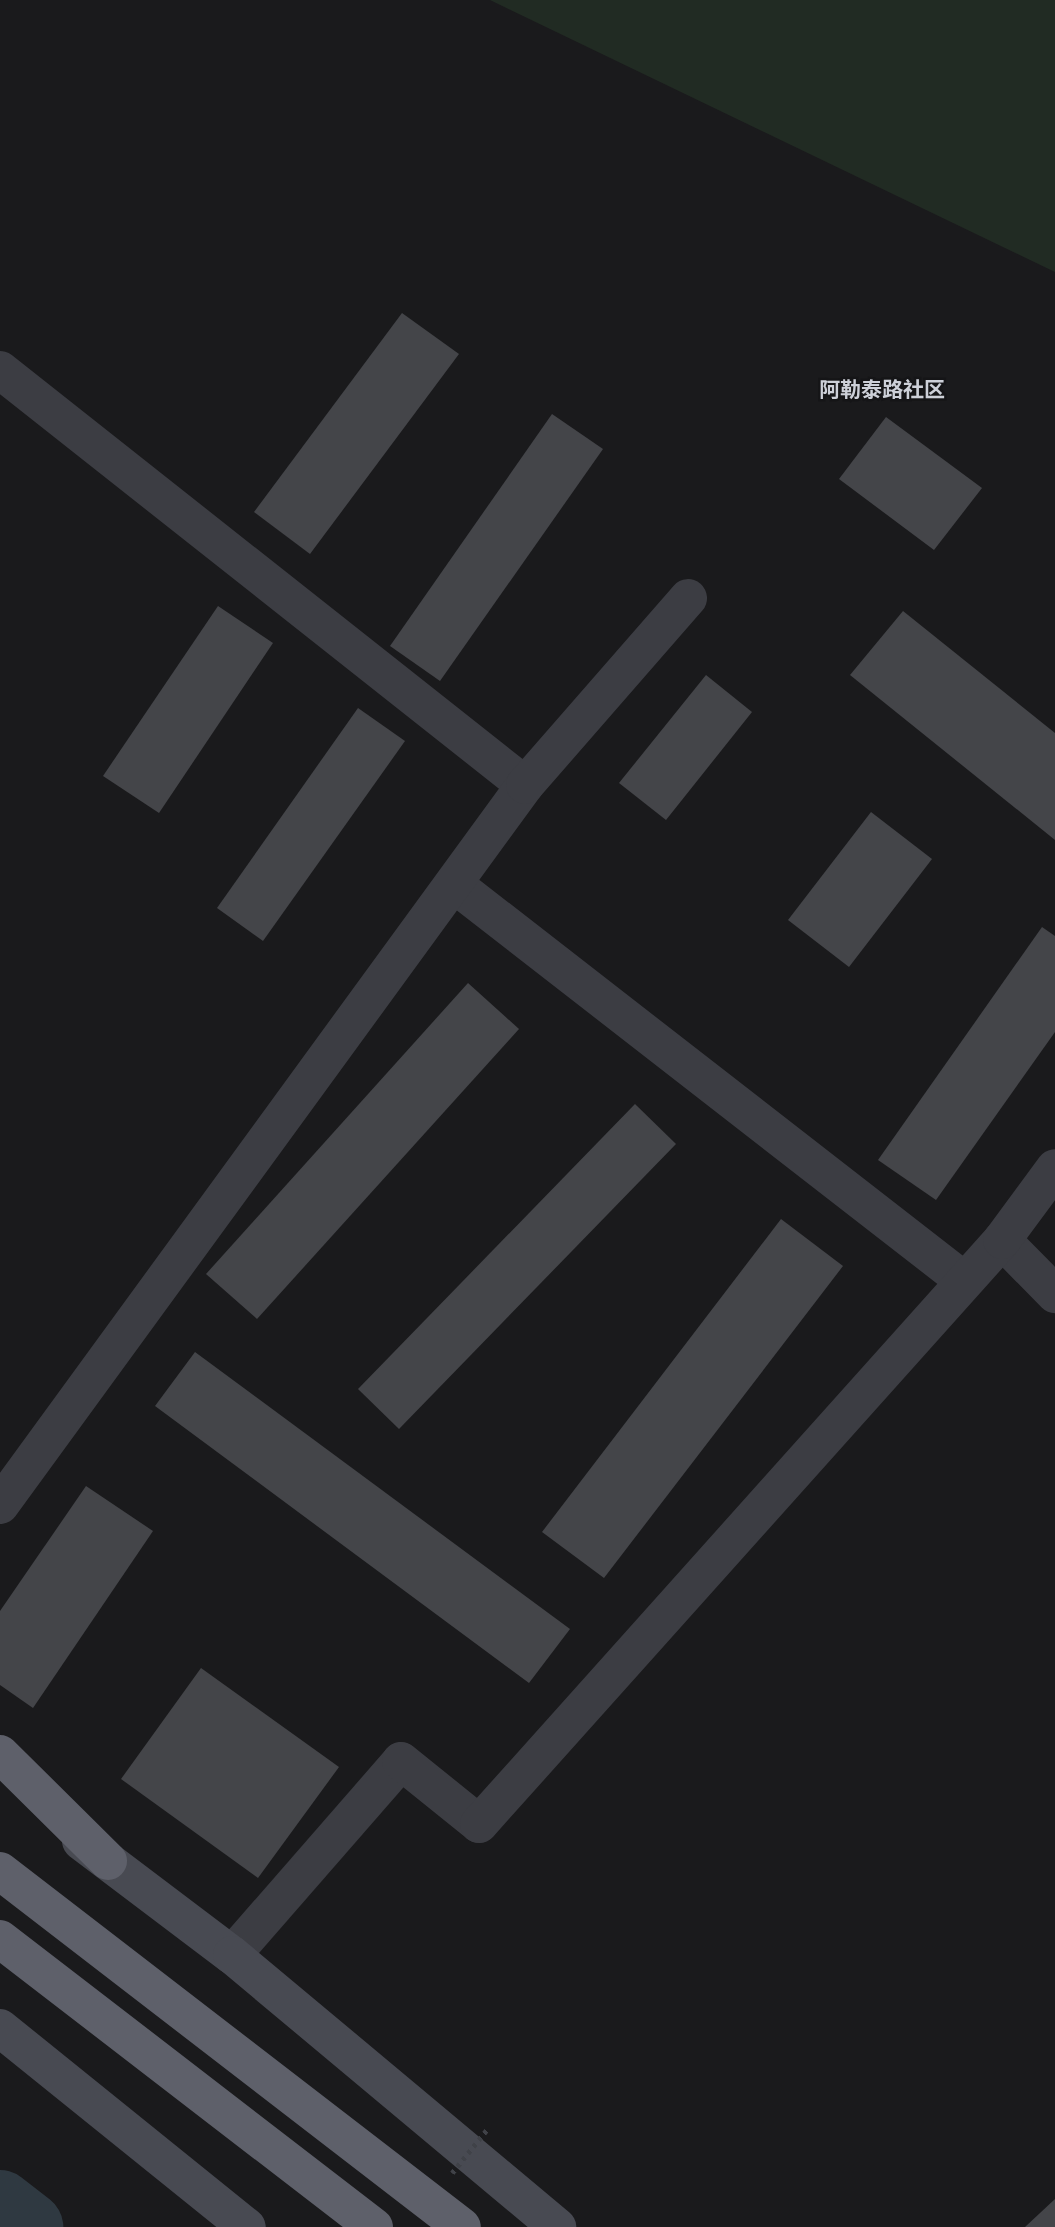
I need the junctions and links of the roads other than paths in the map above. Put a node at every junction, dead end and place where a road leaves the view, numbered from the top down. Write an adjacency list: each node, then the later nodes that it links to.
1 (0, 370): 3 (street)
2 (688, 598): 3 (street)
3 (526, 785): 4 (street)
4 (454, 885): 7 (street); 9 (street)
5 (1055, 1168): 6 (street)
6 (1002, 1240): 7 (street); 8 (street)
7 (962, 1279): 15 (street)
8 (1055, 1294)
9 (0, 1505)
10 (0, 1754): 12 (highway)
11 (0, 1780): 12 (main road)
12 (108, 1861): 15 (main road)
13 (0, 1871): 19 (highway, bridge)
14 (0, 1939): 18 (highway)
15 (232, 1955): 20 (main road)
16 (0, 2028): 17 (main road)
17 (247, 2227)
18 (374, 2227)
19 (462, 2227)
20 (557, 2227)

